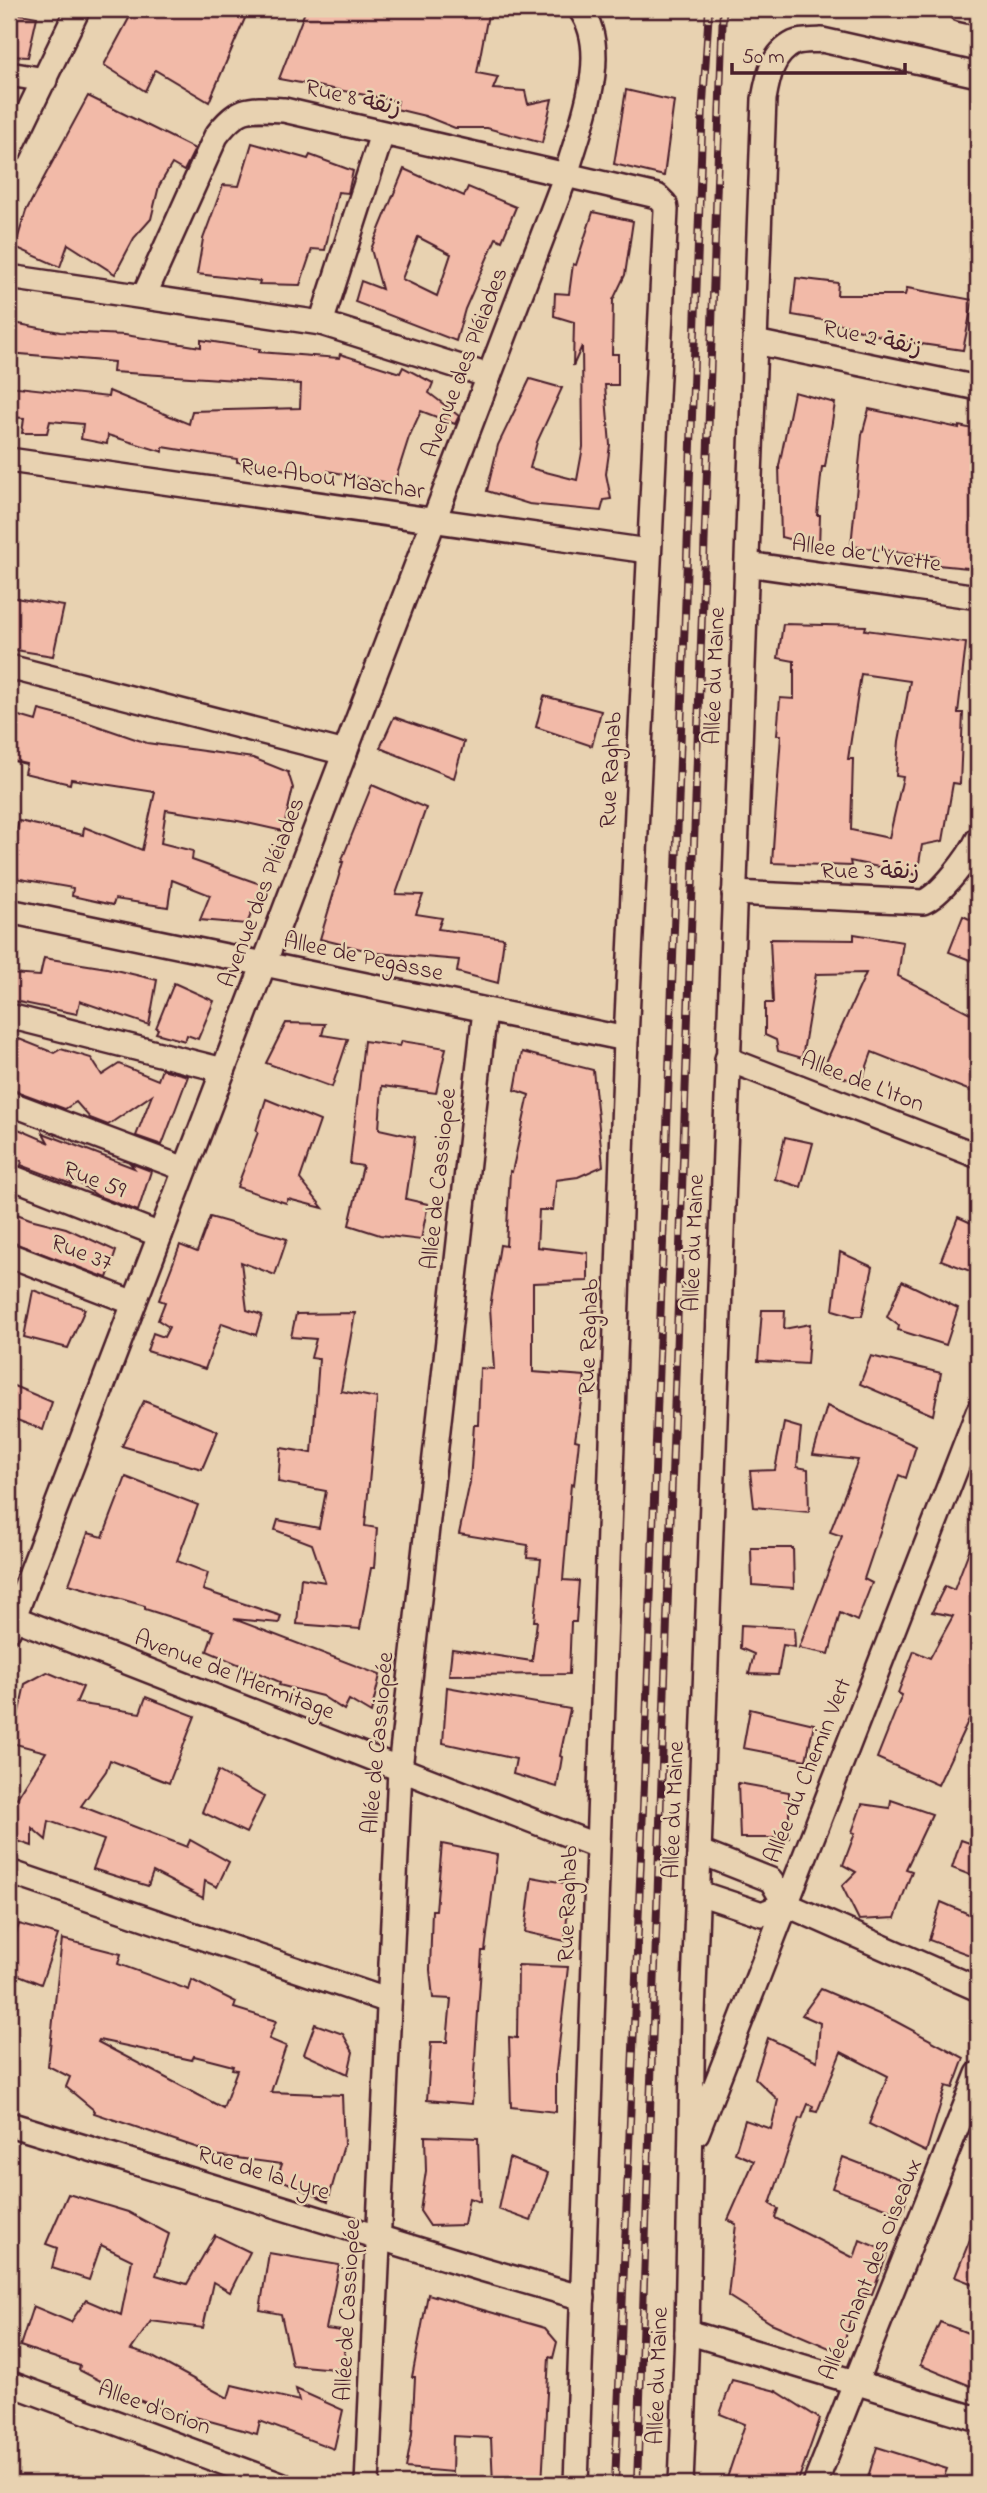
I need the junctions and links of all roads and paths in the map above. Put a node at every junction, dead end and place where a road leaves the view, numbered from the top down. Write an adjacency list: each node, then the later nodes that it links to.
1 (78, 9): 7 (street)
2 (580, 9): 10 (street, Avenue des Pléiades)
3 (960, 9): 4 (street)
4 (978, 13)
5 (9, 74): 7 (street)
6 (978, 75): 15 (street, Allée du Maine)
7 (45, 80): 9 (street)
8 (382, 134): 10 (street, Rue 8 زنقة); 13 (street, Rue 8 زنقة); 14 (street)
9 (9, 152)
10 (566, 175): 11 (street, Rue 8 زنقة); 16 (street, Avenue des Pléiades)
11 (657, 196): 20 (street, Rue Raghab)
12 (9, 276): 13 (street)
13 (144, 296): 14 (street)
14 (321, 323): 16 (street)
15 (755, 342): 17 (street, Rue 2 زنقة); 21 (street, Allée du Maine)
16 (489, 376): 19 (street, Avenue des Pléiades)
17 (978, 388)
18 (9, 460): 19 (street, Rue Abou Maachar)
19 (433, 522): 20 (street, Rue Abou Maachar); 24 (street, Avenue des Pléiades)
20 (648, 551): 31 (street, Rue Raghab)
21 (747, 564): 22 (street, Allee de L'Yvette); 26 (street, Allée du Maine)
22 (978, 597)
23 (9, 667): 24 (street)
24 (345, 753): 28 (street, Avenue des Pléiades)
25 (978, 839): 26 (street, Rue 3 زنقة)
26 (734, 893): 32 (street, Allée du Maine)
27 (9, 911): 28 (street, Allee de Pegasse)
28 (264, 965): 29 (street, Allee de Pegasse); 33 (street, Avenue des Pléiades)
29 (485, 1010): 31 (street, Allee de Pegasse); 43 (street, Allée de Cassiopée)
30 (9, 1016): 33 (street)
31 (626, 1039): 44 (street, Rue Raghab)
32 (727, 1059): 35 (street, Allee de L'Iton); 45 (street, Allée du Maine)
33 (223, 1070): 36 (street, Avenue des Pléiades)
34 (9, 1103): 36 (street)
35 (978, 1156)
36 (185, 1170): 38 (street, Avenue des Pléiades)
37 (9, 1176): 38 (street, Rue 59)
38 (160, 1235): 40 (street, Avenue des Pléiades)
39 (9, 1255): 40 (street, Rue 37)
40 (134, 1303): 42 (street, Avenue des Pléiades)
41 (978, 1412): 48 (street, Allée du Chemin Vert)
42 (10, 1621): 43 (street, Avenue de l'Hermitage)
43 (400, 1769): 44 (street, Avenue de l'Hermitage); 50 (street, Allée de Cassiopée)
44 (597, 1846): 55 (street, Rue Raghab)
45 (700, 1852): 47 (street, Allée du Maine); 48 (street)
46 (9, 1872): 50 (street)
47 (699, 1893): 48 (street); 53 (street, Allée du Maine)
48 (785, 1904): 49 (street); 53 (street, Allée du Chemin Vert)
49 (978, 1989)
50 (389, 2001): 54 (street, Allée de Cassiopée)
51 (978, 2074): 57 (street, Allée Chant des Oiseaux)
52 (9, 2124): 54 (street, Rue de la Lyre)
53 (691, 2149): 56 (street, Allée du Maine)
54 (379, 2237): 55 (street, Rue de la Lyre); 61 (street, Allée de Cassiopée)
55 (583, 2298): 62 (street, Rue Raghab)
56 (687, 2332): 57 (street); 63 (street, Allée du Maine)
57 (856, 2382): 59 (street); 64 (street, Allée Chant des Oiseaux)
58 (9, 2383): 60 (street, Allee d'Orion)
59 (978, 2419)
60 (281, 2484)
61 (367, 2484)
62 (576, 2484)
63 (681, 2484)
64 (815, 2484)

